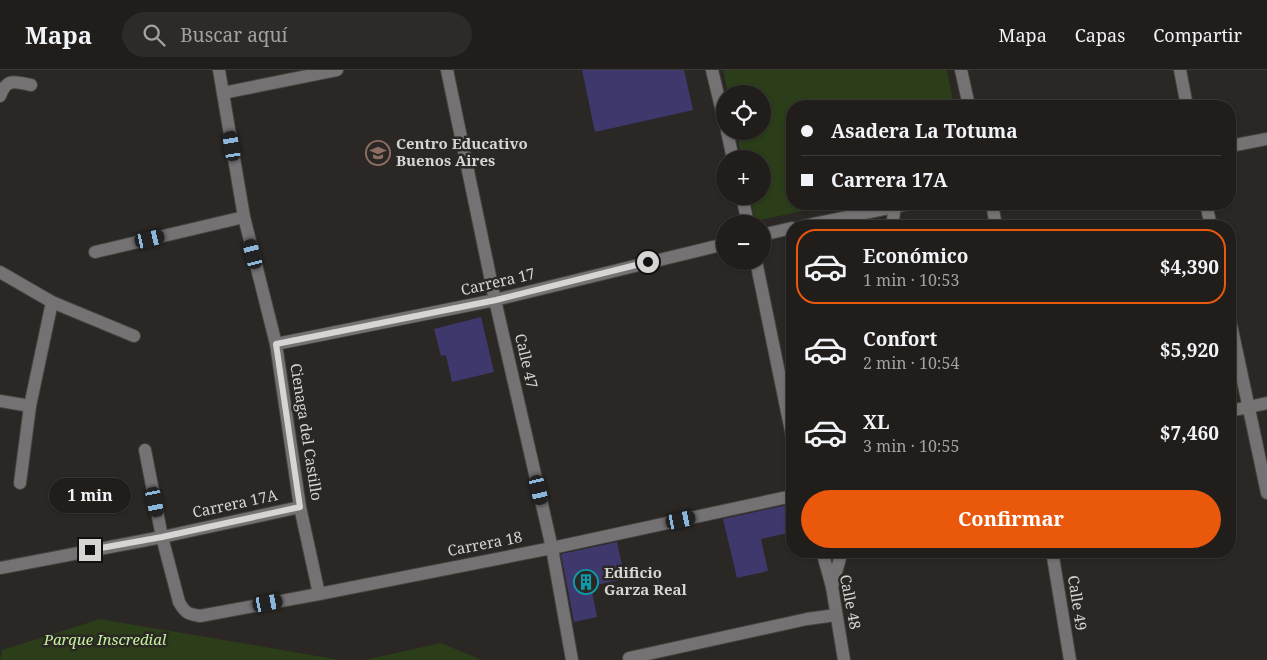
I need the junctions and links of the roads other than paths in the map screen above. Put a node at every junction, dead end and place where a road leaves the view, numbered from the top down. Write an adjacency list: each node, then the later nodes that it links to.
1 (219, 70): 9 (street, Cienaga del Castillo)
2 (337, 70): 9 (street)
3 (447, 70): 24 (street, Calle 47)
4 (712, 70): 8 (street)
5 (961, 70): 11 (street)
6 (1180, 70): 12 (street)
7 (31, 85): 10 (street)
8 (716, 87)
9 (223, 93): 16 (street, Cienaga del Castillo)
10 (0, 96)
11 (968, 100)
12 (1186, 100)
13 (1267, 138): 14 (street)
14 (1236, 145)
15 (877, 210): 17 (street)
16 (244, 217): 21 (street); 27 (street, Cienaga del Castillo)
17 (831, 220)
18 (786, 229): 19 (street)
19 (771, 233)
20 (716, 246): 24 (street, Carrera 17)
21 (95, 252)
22 (758, 270): 32 (street)
23 (0, 272): 25 (street)
24 (496, 300): 27 (street, Carrera 17); 41 (street, Calle 47)
25 (52, 302): 26 (street); 31 (street)
26 (134, 336)
27 (276, 344): 39 (street, Cienaga del Castillo)
28 (1236, 349): 33 (street)
29 (0, 401): 31 (street)
30 (1267, 403): 33 (street)
31 (30, 406): 36 (street)
32 (786, 407)
33 (1248, 408): 34 (street); 37 (street)
34 (1236, 410)
35 (145, 450): 40 (street)
36 (20, 484)
37 (1267, 493)
38 (786, 497): 41 (street, Carrera 18)
39 (300, 507): 40 (street, Carrera 17A); 47 (street, Cienaga del Castillo)
40 (162, 537): 45 (street, Carrera 17A); 47 (street, Carrera 18)
41 (552, 548): 47 (street, Carrera 18); 50 (street, Calle 47)
42 (824, 558): 46 (street, Calle 48)
43 (840, 558): 46 (street)
44 (1053, 558): 52 (street, Calle 49)
45 (0, 568)
46 (832, 587): 48 (street, Calle 48)
47 (319, 594)
48 (836, 615): 49 (street); 51 (street, Calle 48)
49 (629, 658)
50 (572, 660)
51 (844, 660)
52 (1070, 660)

